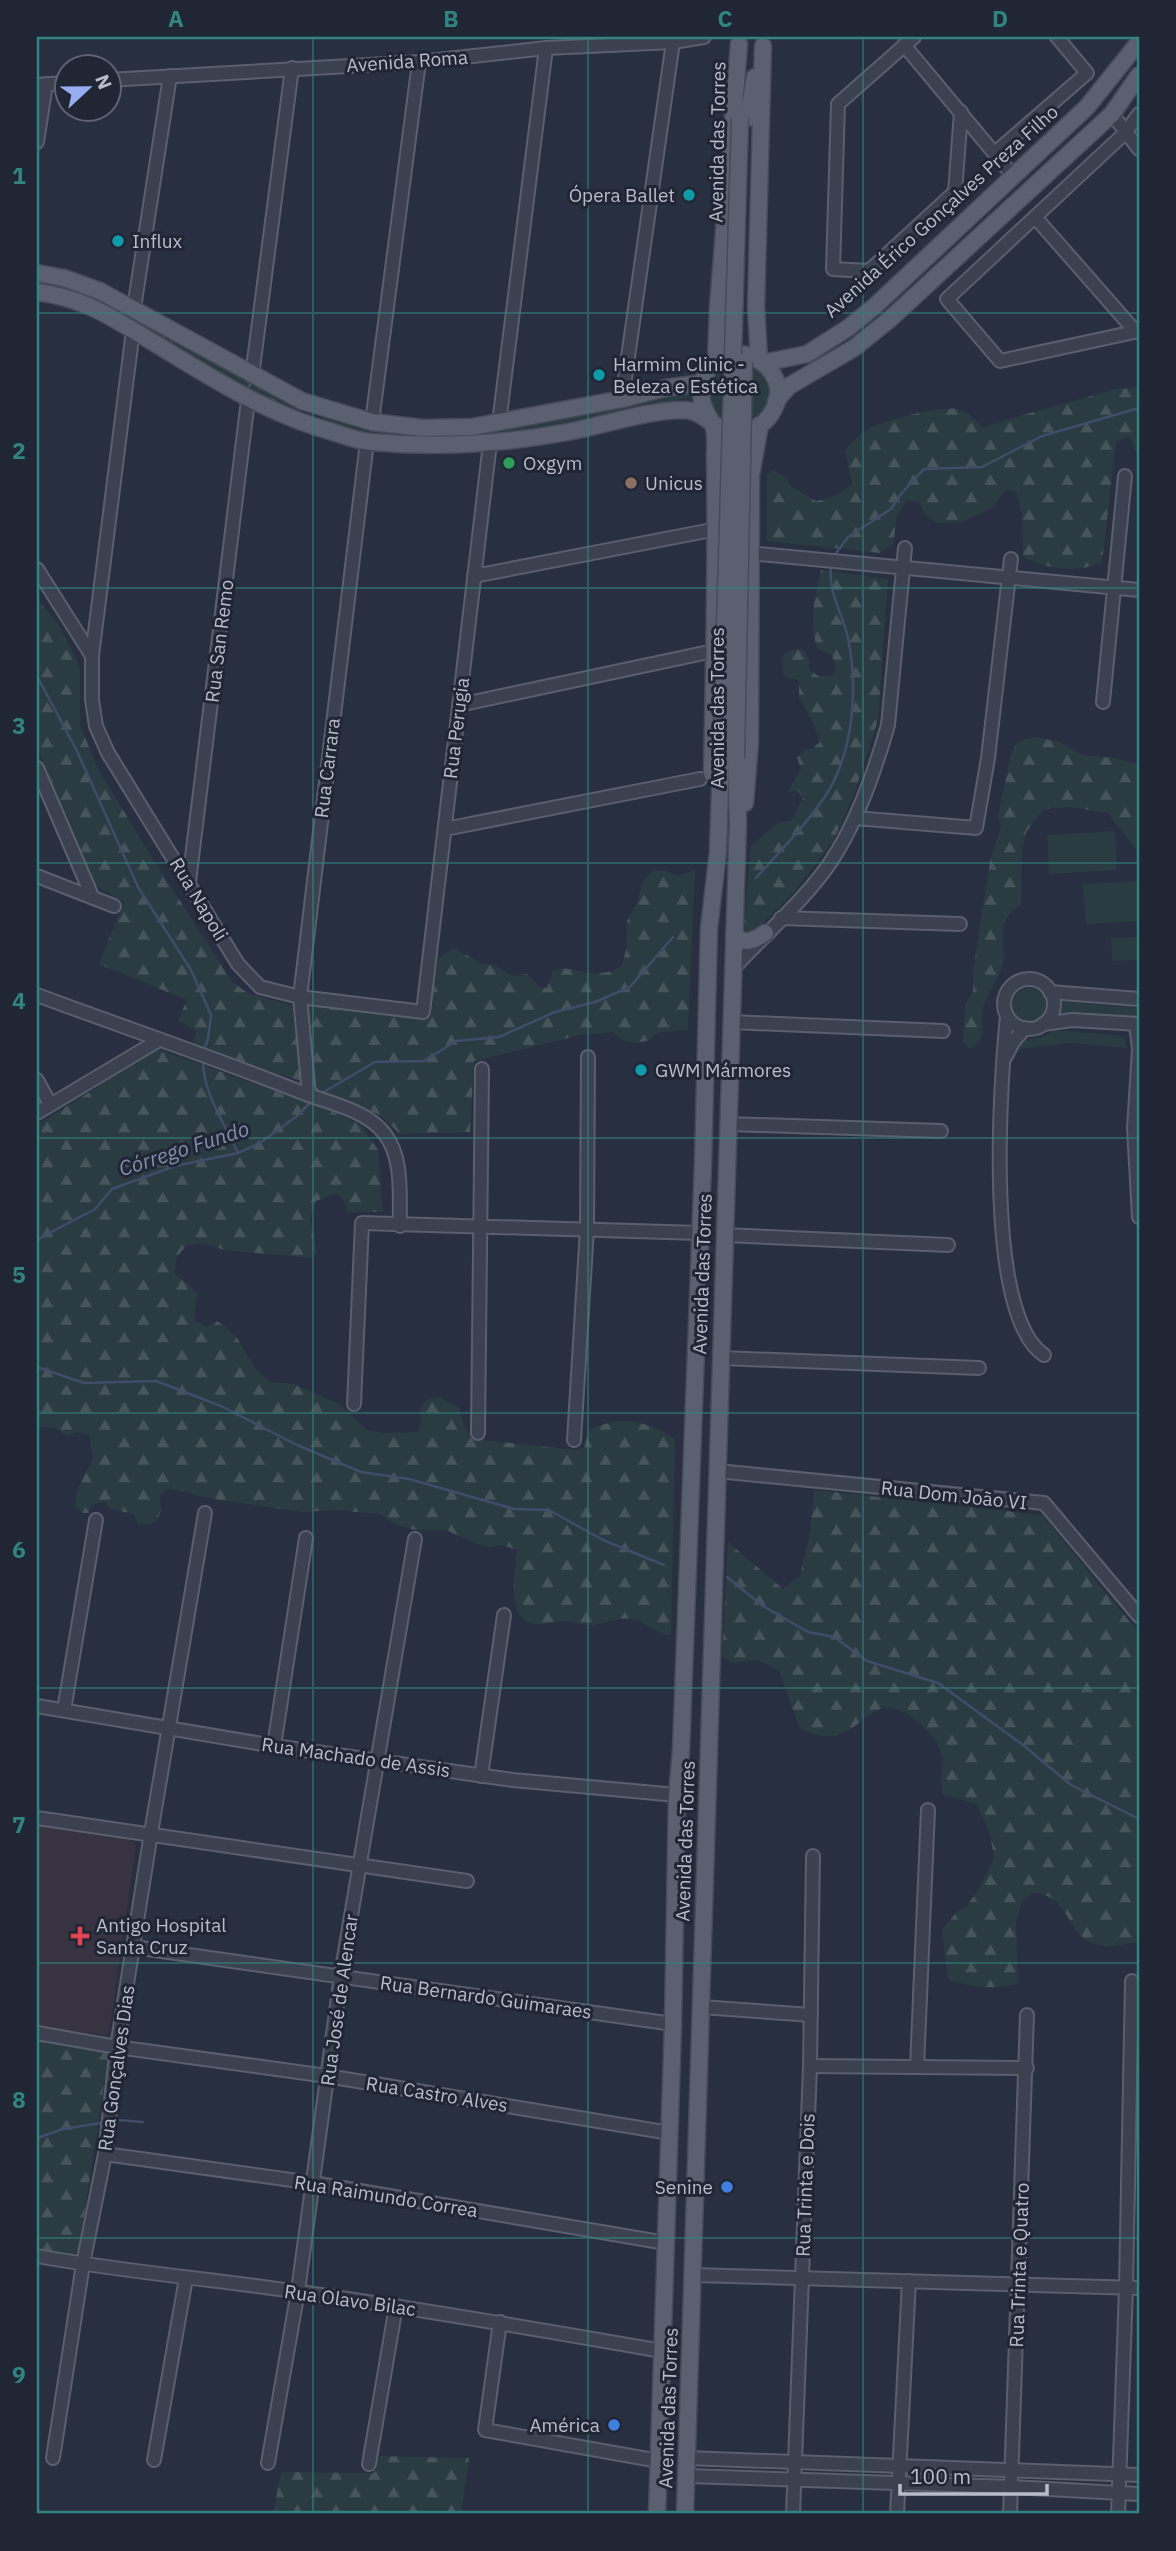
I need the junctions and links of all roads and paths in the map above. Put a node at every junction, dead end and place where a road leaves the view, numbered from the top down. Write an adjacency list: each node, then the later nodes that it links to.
1 (704, 37): 6 (street, Avenida Roma)
2 (1056, 37): 22 (street)
3 (739, 41): 18 (main road, Avenida das Torres); 31 (main road)
4 (763, 41): 18 (main road, Avenida das Torres); 30 (main road)
5 (909, 41): 15 (street); 15 (street)
6 (673, 42): 8 (street, Avenida Roma); 33 (street)
7 (1139, 44): 23 (main road, Avenida Érico Gonçalves Preza Filho)
8 (546, 48): 9 (street, Avenida Roma); 41 (street)
9 (419, 62): 10 (street, Avenida Roma); 39 (street)
10 (292, 68): 12 (street, Avenida Roma); 32 (street)
11 (1139, 75): 16 (main road)
12 (170, 76): 13 (street, Avenida Roma); 27 (street)
13 (122, 79)
14 (41, 84): 20 (street)
15 (961, 112): 22 (street)
16 (1112, 114): 19 (street); 36 (main road)
17 (1139, 114): 19 (street)
18 (744, 118): 61 (main road, Avenida das Torres, bridge)
19 (1125, 133): 21 (street); 24 (street)
20 (37, 142)
21 (1139, 149)
22 (996, 152): 23 (street)
23 (1014, 177): 30 (main road, Avenida Érico Gonçalves Preza Filho)
24 (1035, 217): 29 (street); 29 (street)
25 (37, 273): 27 (main road, Avenida Érico Gonçalves Preza Filho)
26 (37, 292): 28 (main road)
27 (134, 308): 32 (main road, Avenida Érico Gonçalves Preza Filho)
28 (133, 330): 34 (main road); 58 (street, Rua Napoli)
29 (1137, 331)
30 (761, 361): 31 (main road, Avenida Érico Gonçalves Preza Filho); 36 (main road)
31 (709, 371): 33 (main road, Avenida Érico Gonçalves Preza Filho); 42 (main road)
32 (252, 376): 35 (main road, Avenida Érico Gonçalves Preza Filho)
33 (622, 399): 41 (main road, Avenida Érico Gonçalves Preza Filho)
34 (248, 400): 38 (main road); 68 (street, Rua San Remo)
35 (302, 401): 37 (main road, Avenida Érico Gonçalves Preza Filho); 38 (main road)
36 (776, 401): 40 (main road)
37 (327, 410): 39 (main road, Avenida Érico Gonçalves Preza Filho); 43 (main road)
38 (290, 417): 43 (main road)
39 (372, 422): 41 (main road, Avenida Érico Gonçalves Preza Filho)
40 (764, 422): 42 (main road); 49 (main road)
41 (499, 423)
42 (714, 425): 45 (main road); 47 (main road)
43 (312, 426): 44 (main road)
44 (367, 442): 45 (main road); 79 (street, Rua Carrara)
45 (490, 443): 53 (street, Rua Perugia)
46 (1125, 476): 55 (street)
47 (717, 529): 53 (street); 73 (main road)
48 (905, 548): 51 (street)
49 (749, 552): 51 (street); 65 (main road)
50 (1011, 559): 54 (street)
51 (903, 567): 54 (street); 64 (street)
52 (37, 569): 58 (street)
53 (474, 576): 60 (street, Rua Perugia)
54 (1009, 578): 55 (street); 64 (street)
55 (1114, 587): 56 (street); 59 (street)
56 (1139, 590)
57 (704, 653): 60 (street)
58 (92, 656): 68 (street, Rua Napoli)
59 (1103, 702)
60 (459, 705): 66 (street, Rua Perugia)
61 (728, 758): 65 (main road, Avenida das Torres); 73 (main road, Avenida das Torres)
62 (37, 768): 69 (street)
63 (700, 779): 66 (street)
64 (855, 818): 71 (street)
65 (738, 821): 75 (main road, Avenida das Torres)
66 (444, 830): 81 (street, Rua Perugia)
67 (37, 876): 69 (street)
68 (189, 882): 79 (street, Rua Napoli)
69 (92, 897): 70 (street)
70 (114, 906)
71 (780, 918): 72 (street); 74 (street)
72 (960, 924)
73 (709, 928): 99 (main road, Avenida das Torres)
74 (765, 933): 75 (main road); 76 (street)
75 (734, 935): 76 (main road, Avenida das Torres)
76 (733, 969): 83 (main road, Avenida das Torres)
77 (1050, 992): 80 (street); 82 (street); 84 (street)
78 (37, 995): 88 (street)
79 (300, 997): 81 (street, Rua Napoli); 94 (street, Rua Carrara)
80 (1139, 999)
81 (423, 1012)
82 (1007, 1016): 86 (street); 91 (street)
83 (731, 1022): 87 (street); 97 (main road, Avenida das Torres)
84 (1043, 1024): 85 (street); 86 (street)
85 (1138, 1024): 89 (street)
86 (1025, 1028): 91 (street)
87 (943, 1031)
88 (159, 1040): 94 (street); 95 (street)
89 (1139, 1049): 101 (street)
90 (588, 1057): 104 (street)
91 (1002, 1062): 108 (street)
92 (482, 1069): 103 (street)
93 (37, 1080): 95 (street)
94 (311, 1096): 102 (street)
95 (50, 1104): 96 (street)
96 (37, 1113)
97 (728, 1124): 98 (street); 100 (main road, Avenida das Torres)
98 (942, 1131)
99 (703, 1164): 100 (main road); 105 (main road, Avenida das Torres)
100 (726, 1197): 106 (main road, Avenida das Torres)
101 (1139, 1217)
102 (400, 1226): 103 (street); 111 (street)
103 (480, 1226): 104 (street); 112 (street)
104 (587, 1229): 105 (street); 113 (street)
105 (700, 1233): 128 (main road, Avenida das Torres)
106 (724, 1235): 107 (street); 109 (main road, Avenida das Torres)
107 (948, 1245)
108 (1044, 1355)
109 (721, 1358): 110 (street); 114 (main road, Avenida das Torres)
110 (979, 1368)
111 (354, 1404)
112 (478, 1433)
113 (574, 1440)
114 (717, 1471): 120 (street, Rua Dom João VI); 127 (main road, Avenida das Torres)
115 (205, 1513): 123 (street, Rua Gonçalves Dias)
116 (96, 1520): 122 (street)
117 (306, 1538): 124 (street)
118 (415, 1539): 125 (street, Rua José de Alencar)
119 (504, 1615): 126 (street)
120 (1139, 1616)
121 (37, 1706): 122 (street, Rua Machado de Assis)
122 (64, 1710): 123 (street, Rua Machado de Assis)
123 (170, 1730): 124 (street, Rua Machado de Assis); 131 (street, Rua Gonçalves Dias)
124 (274, 1746): 125 (street, Rua Machado de Assis)
125 (378, 1760): 126 (street, Rua Machado de Assis); 134 (street, Rua José de Alencar)
126 (481, 1776): 128 (street, Rua Machado de Assis)
127 (708, 1789): 128 (main road); 136 (main road, Avenida das Torres)
128 (677, 1795): 132 (main road, Avenida das Torres)
129 (928, 1810): 147 (street)
130 (37, 1818): 131 (street)
131 (150, 1833): 134 (street); 137 (street, Rua Gonçalves Dias)
132 (676, 1848): 136 (main road); 143 (main road, Avenida das Torres)
133 (813, 1856): 141 (street, Rua Trinta e Dois)
134 (359, 1864): 135 (street); 138 (street, Rua José de Alencar)
135 (467, 1881)
136 (705, 1881): 140 (main road, Avenida das Torres)
137 (133, 1947): 138 (street, Rua Bernardo Guimaraes); 145 (street, Rua Gonçalves Dias)
138 (341, 1975): 143 (street, Rua Bernardo Guimaraes); 149 (street, Rua José de Alencar)
139 (1132, 1981): 161 (street)
140 (701, 2007): 141 (street); 156 (main road, Avenida das Torres)
141 (811, 2015): 146 (street, Rua Trinta e Dois)
142 (1027, 2015): 148 (street, Rua Trinta e Quatro)
143 (673, 2024): 150 (main road, Avenida das Torres)
144 (37, 2033): 145 (street, Rua Castro Alves)
145 (117, 2047): 149 (street, Rua Castro Alves); 151 (street, Rua Gonçalves Dias)
146 (810, 2066): 147 (street); 158 (street, Rua Trinta e Dois)
147 (918, 2067): 148 (street)
148 (1027, 2068): 160 (street, Rua Trinta e Quatro)
149 (327, 2076): 150 (street, Rua Castro Alves); 152 (street, Rua José de Alencar)
150 (670, 2133): 153 (main road, Avenida das Torres)
151 (105, 2154): 152 (street, Rua Raimundo Correa); 155 (street, Rua Gonçalves Dias)
152 (313, 2183): 153 (street, Rua Raimundo Correa); 162 (street, Rua José de Alencar)
153 (666, 2242): 165 (main road, Avenida das Torres)
154 (37, 2256): 155 (street, Rua Olavo Bilac)
155 (83, 2264): 157 (street, Rua Olavo Bilac); 166 (street, Rua Gonçalves Dias)
156 (693, 2275): 158 (street); 167 (main road, Avenida das Torres)
157 (186, 2278): 162 (street, Rua Olavo Bilac); 168 (street)
158 (802, 2278): 159 (street); 171 (street, Rua Trinta e Dois)
159 (909, 2281): 160 (street); 173 (street)
160 (1019, 2284): 161 (street); 174 (street, Rua Trinta e Quatro)
161 (1133, 2288): 175 (street)
162 (298, 2291): 163 (street, Rua Olavo Bilac); 170 (street, Rua José de Alencar)
163 (396, 2306): 164 (street, Rua Olavo Bilac); 172 (street)
164 (500, 2322): 165 (street, Rua Olavo Bilac); 169 (street)
165 (662, 2351): 169 (main road, Avenida das Torres)
166 (53, 2458)
167 (687, 2458): 171 (street); 176 (main road, Avenida das Torres)
168 (154, 2460)
169 (659, 2461): 183 (main road, Avenida das Torres)
170 (268, 2463)
171 (794, 2463): 173 (street); 178 (street, Rua Trinta e Dois)
172 (369, 2464)
173 (899, 2466): 174 (street); 179 (street)
174 (1013, 2469): 175 (street); 180 (street, Rua Trinta e Quatro)
175 (1120, 2475): 177 (street); 181 (street)
176 (687, 2476): 178 (street); 184 (main road, Avenida das Torres)
177 (1139, 2476)
178 (794, 2479): 179 (street); 185 (street, Rua Trinta e Dois)
179 (898, 2483): 180 (street); 186 (street)
180 (1012, 2487): 181 (street); 187 (street, Rua Trinta e Quatro)
181 (1119, 2493): 182 (street); 188 (street)
182 (1139, 2494)
183 (658, 2510)
184 (685, 2514)
185 (793, 2514)
186 (897, 2514)
187 (1010, 2514)
188 (1118, 2514)

